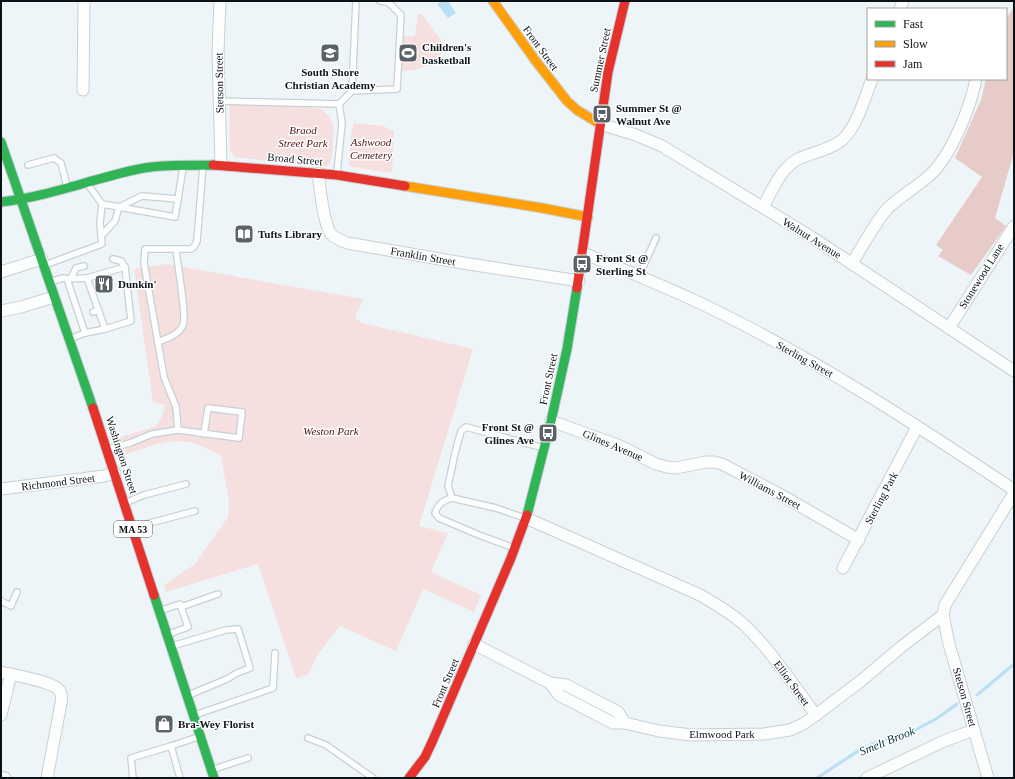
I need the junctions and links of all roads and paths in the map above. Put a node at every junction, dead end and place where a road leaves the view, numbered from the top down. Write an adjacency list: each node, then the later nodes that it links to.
1 (84, 1): 9 (street)
2 (220, 1): 11 (street, Stetson Street)
3 (356, 1): 10 (lane)
4 (380, 1): 10 (lane)
5 (492, 1): 13 (street, Front Street)
6 (625, 1): 13 (street, Summer Street)
7 (872, 80): 28 (street)
8 (976, 80): 37 (street)
9 (83, 90)
10 (352, 91): 12 (lane)
11 (219, 101): 12 (lane); 17 (street, Stetson Street)
12 (339, 104): 20 (lane)
13 (600, 124): 28 (street, Walnut Avenue); 29 (street, Front Street)
14 (1, 142): 24 (street, Washington Street / MA 53)
15 (28, 165): 22 (lane)
16 (183, 165): 18 (street, Broad Street); 21 (street, Broad Street); 23 (lane)
17 (221, 165): 18 (street, Broad Street); 19 (street, Broad Street)
18 (204, 166): 33 (lane)
19 (318, 173): 20 (street, Broad Street); 44 (street, Franklin Street)
20 (337, 175): 29 (street, Broad Street)
21 (87, 183): 22 (street, Broad Street); 26 (lane)
22 (68, 188): 24 (street, Broad Street)
23 (178, 198): 27 (lane); 27 (lane)
24 (21, 200): 25 (street, Broad Street); 36 (street, Washington Street / MA 53)
25 (1, 202)
26 (102, 204): 27 (lane); 31 (lane)
27 (120, 207): 31 (lane)
28 (763, 207): 37 (street, Walnut Avenue)
29 (588, 217): 34 (street, Front Street)
30 (1014, 226): 48 (street, Stonewood Lane)
31 (101, 236): 36 (lane)
32 (656, 238): 41 (lane)
33 (176, 249): 52 (lane); 52 (lane)
34 (583, 253): 41 (street, Sterling Street); 44 (street, Front Street)
35 (113, 259): 39 (lane)
36 (43, 262): 40 (street); 45 (street, Washington Street / MA 53)
37 (852, 263): 48 (street, Walnut Avenue)
38 (84, 266): 43 (lane)
39 (125, 267): 42 (lane); 49 (lane)
40 (1, 272)
41 (638, 276): 55 (street, Sterling Street)
42 (87, 278): 43 (lane); 49 (lane)
43 (69, 279): 45 (lane); 50 (lane)
44 (579, 281): 54 (street, Front Street)
45 (49, 282): 46 (street, Washington Street / MA 53)
46 (54, 297): 47 (street); 51 (street, Washington Street / MA 53)
47 (1, 311)
48 (949, 328): 53 (street, Walnut Avenue)
49 (105, 329): 50 (lane)
50 (85, 333): 51 (lane)
51 (69, 339): 59 (street, Washington Street / MA 53)
52 (158, 342): 56 (lane)
53 (1014, 371)
54 (551, 421): 58 (street, Front Street); 60 (street, Glines Avenue)
55 (918, 427): 64 (street, Sterling Street); 70 (street, Sterling Park)
56 (178, 430): 57 (lane); 59 (lane)
57 (204, 434): 57 (lane)
58 (544, 448): 65 (lane); 68 (street, Front Street)
59 (107, 449): 61 (street, Washington Street / MA 53)
60 (676, 468): 70 (street, Williams Street)
61 (115, 474): 63 (street, Richmond Street); 66 (street, Washington Street / MA 53)
62 (186, 484): 66 (lane)
63 (1, 489)
64 (1014, 492): 78 (street, Elliot Street)
65 (452, 498): 68 (lane); 71 (lane)
66 (124, 502): 69 (street, Washington Street / MA 53)
67 (195, 511): 69 (lane)
68 (526, 518): 71 (street, Front Street); 86 (street, Elliot Street)
69 (132, 527): 77 (street, Washington Street / MA 53)
70 (859, 540): 72 (street, Sterling Park)
71 (514, 548): 80 (street, Front Street)
72 (843, 568)
73 (17, 592): 75 (lane)
74 (218, 594): 76 (lane)
75 (1, 601)
76 (181, 607): 77 (lane); 79 (lane)
77 (159, 610): 79 (street, Washington Street / MA 53)
78 (942, 615): 86 (street, Elliot Street); 88 (street, Stetson Street)
79 (167, 635): 81 (street, Washington Street / MA 53)
80 (474, 644): 86 (street, Elmwood Park); 100 (street, Front Street)
81 (171, 646): 84 (street, Washington Street / MA 53); 84 (lane)
82 (275, 653): 87 (lane)
83 (6, 673): 85 (street); 96 (street)
84 (187, 696): 87 (street, Washington Street / MA 53)
85 (1, 715)
86 (816, 715)
87 (194, 716): 89 (street, Washington Street / MA 53)
88 (974, 730): 101 (street); 102 (street, Stetson Street)
89 (200, 736): 91 (lane); 93 (street, Washington Street / MA 53)
90 (308, 738): 99 (lane)
91 (171, 746): 97 (lane); 98 (lane)
92 (248, 758): 93 (lane)
93 (213, 774)
94 (1, 777): 95 (street)
95 (5, 778)
96 (47, 778)
97 (133, 778)
98 (179, 778)
99 (373, 778)
100 (409, 778)
101 (867, 778)
102 (988, 778)

